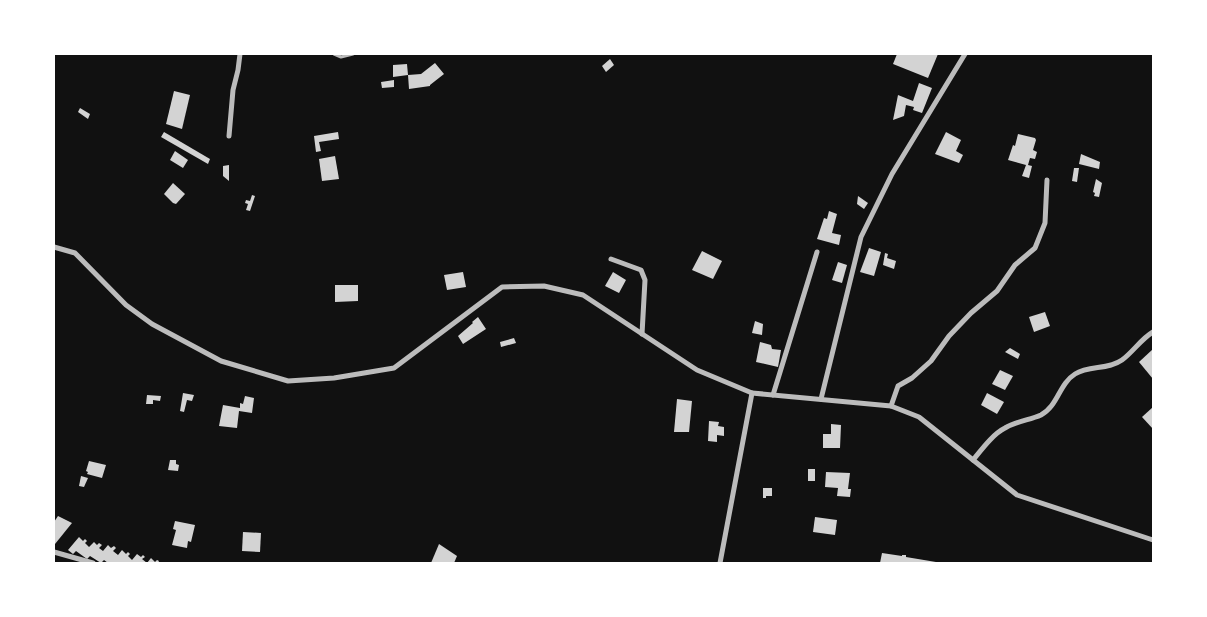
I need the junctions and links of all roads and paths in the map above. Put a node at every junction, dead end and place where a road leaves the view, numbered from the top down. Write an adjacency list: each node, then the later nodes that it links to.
1 (240, 54): 5 (street)
2 (334, 54): 3 (lane)
3 (353, 54)
4 (965, 54): 14 (street)
5 (229, 136)
6 (1047, 180): 15 (street)
7 (54, 247): 11 (street)
8 (817, 252): 13 (street)
9 (611, 259): 11 (street)
10 (1153, 332): 16 (street)
11 (642, 334): 12 (street)
12 (752, 393): 13 (street); 20 (street)
13 (773, 395): 14 (street)
14 (821, 399): 15 (street)
15 (891, 406): 16 (street)
16 (973, 460): 17 (street)
17 (1153, 540)
18 (54, 552): 19 (street)
19 (93, 563)
20 (720, 563)

